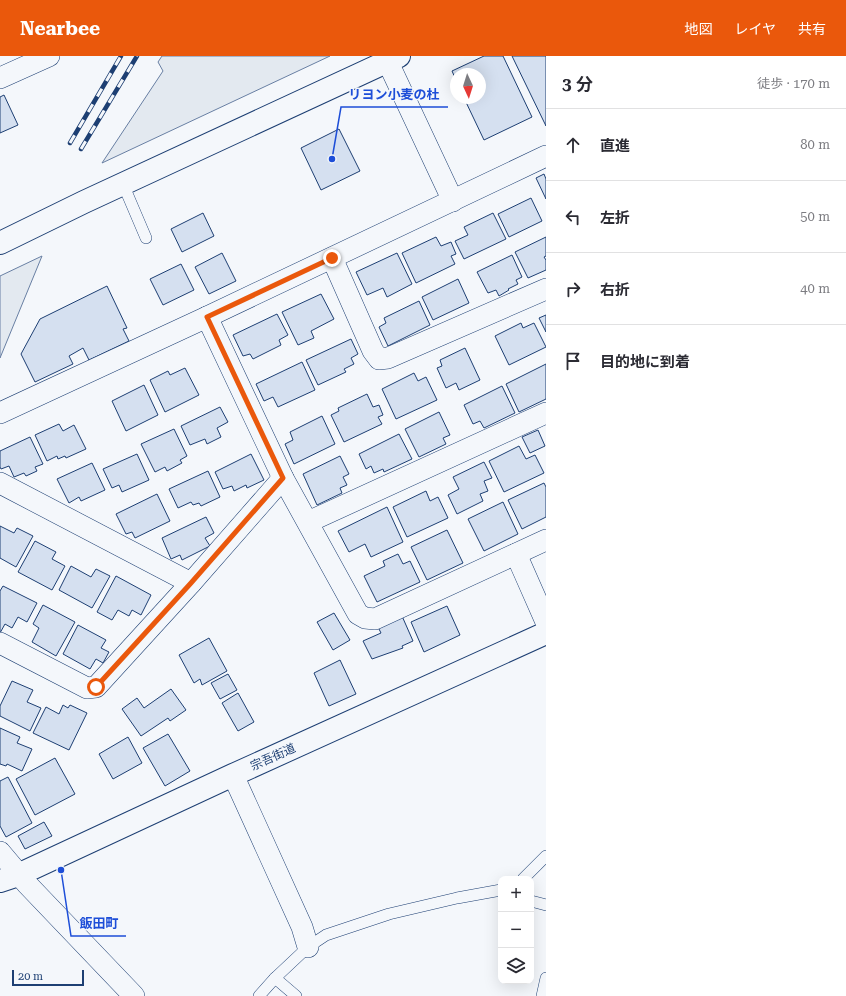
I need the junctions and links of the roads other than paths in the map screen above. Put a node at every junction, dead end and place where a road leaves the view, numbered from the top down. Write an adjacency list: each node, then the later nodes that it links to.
1 (49, 56): 3 (street)
2 (391, 58): 5 (main road); 6 (street)
3 (0, 78)
4 (546, 156): 6 (street)
5 (122, 184): 7 (lane); 8 (main road)
6 (453, 201): 9 (street)
7 (146, 238)
8 (0, 243)
9 (332, 258): 10 (street); 11 (street)
10 (546, 289)
11 (207, 317): 12 (street); 14 (street)
12 (0, 413)
13 (546, 413): 16 (street)
14 (283, 478): 16 (street); 19 (street)
15 (0, 483): 19 (street)
16 (308, 522): 18 (street)
17 (546, 540): 18 (street)
18 (516, 554): 20 (street)
19 (191, 583): 22 (street)
20 (546, 622)
21 (546, 633): 23 (main road, 宗吾街道)
22 (0, 643)
23 (233, 775): 27 (main road, 宗吾街道); 31 (street)
24 (0, 852): 27 (street)
25 (546, 856): 26 (lane)
26 (526, 876)
27 (9, 878): 34 (street)
28 (498, 891): 31 (lane)
29 (534, 902): 30 (lane)
30 (546, 905)
31 (308, 947): 32 (lane)
32 (275, 978): 35 (lane); 36 (lane)
33 (546, 978): 37 (lane)
34 (134, 996)
35 (259, 996)
36 (296, 996)
37 (542, 996)

